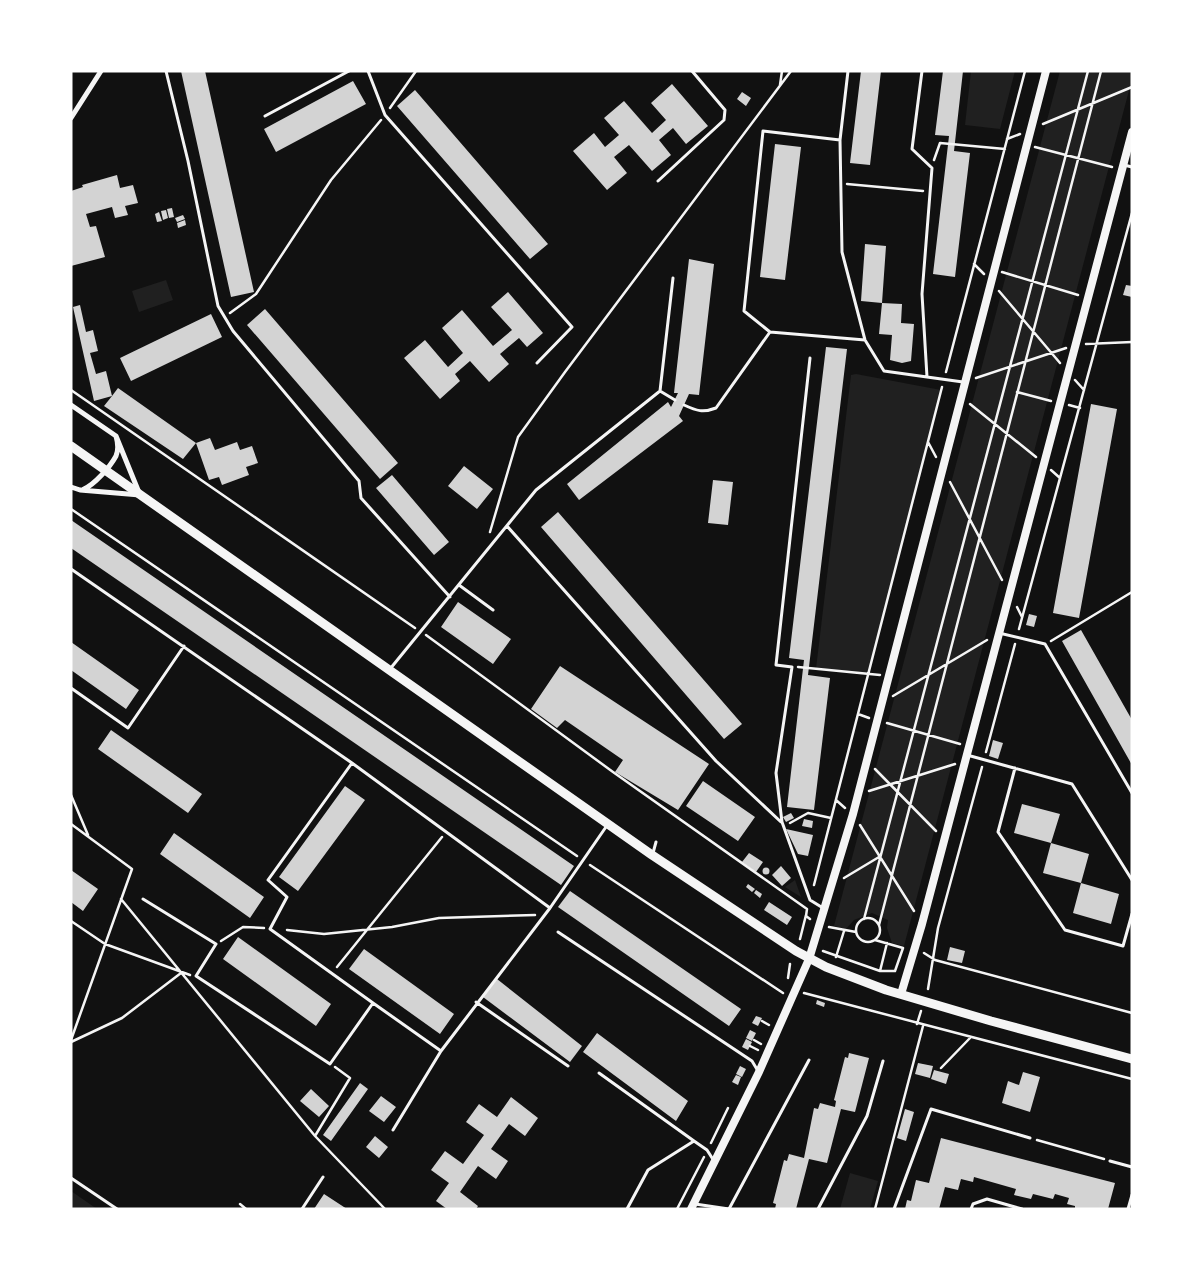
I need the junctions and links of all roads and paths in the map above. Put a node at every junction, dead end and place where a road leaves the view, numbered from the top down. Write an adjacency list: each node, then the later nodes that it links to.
1 (102, 71): 21 (street)
2 (166, 71): 45 (lane)
3 (349, 71): 20 (lane)
4 (368, 71): 19 (lane)
5 (416, 71): 19 (path)
6 (692, 71): 33 (lane)
7 (782, 71): 15 (path)
8 (791, 71): 15 (path)
9 (848, 71): 25 (lane)
10 (922, 71): 32 (lane)
11 (1025, 71): 24 (path)
12 (1046, 71): 22 (street)
13 (1088, 71): 18 (path)
14 (1101, 71): 17 (path)
15 (780, 85): 88 (path)
16 (1132, 87): 17 (path)
17 (1093, 103): 18 (path); 29 (path)
18 (1078, 110): 22 (path); 28 (path)
19 (385, 115): 45 (path); 56 (lane)
20 (265, 116)
21 (71, 118)
22 (1031, 129): 24 (path); 26 (street)
23 (1132, 132): 30 (street)
24 (1007, 139): 26 (path); 27 (path)
25 (840, 140): 34 (lane); 48 (lane)
26 (1027, 144): 28 (path); 38 (street)
27 (1005, 149): 32 (path); 37 (path)
28 (1066, 155): 29 (path); 40 (path)
29 (1078, 158): 30 (path); 42 (path)
30 (1122, 167): 31 (lane); 43 (street)
31 (1132, 167)
32 (932, 168): 35 (lane)
33 (658, 181)
34 (840, 183): 35 (path); 49 (lane)
35 (930, 191): 59 (lane)
36 (1132, 214): 44 (path)
37 (974, 264): 38 (path); 41 (path); 60 (path)
38 (994, 270): 40 (path); 41 (street)
39 (673, 278): 64 (lane)
40 (1032, 281): 42 (path); 46 (path)
41 (991, 283): 46 (path); 61 (street)
42 (1045, 285): 43 (path); 47 (path)
43 (1089, 298): 44 (path); 51 (street)
44 (1108, 303): 52 (path)
45 (225, 317): 93 (lane)
46 (1022, 318): 47 (path); 57 (path)
47 (1033, 331): 53 (path); 55 (path)
48 (770, 332): 49 (lane); 70 (lane)
49 (864, 340): 59 (lane)
50 (1132, 342): 52 (path)
51 (1077, 344): 52 (path); 53 (path); 58 (street)
52 (1097, 344): 63 (path)
53 (1051, 352): 55 (path); 58 (path)
54 (810, 358): 102 (lane)
55 (1025, 361): 57 (path); 65 (path)
56 (536, 363)
57 (1009, 366): 61 (path); 72 (path)
58 (1069, 373): 63 (path); 68 (street)
59 (927, 377): 60 (lane)
60 (944, 380): 61 (lane)
61 (965, 383): 66 (street)
62 (71, 390): 96 (path)
63 (1084, 390): 71 (path)
64 (660, 391): 67 (lane); 86 (lane)
65 (1016, 392): 68 (path); 73 (path)
66 (961, 398): 72 (path); 75 (path); 78 (street)
67 (675, 400)
68 (1061, 403): 71 (path); 77 (street)
69 (71, 405): 74 (street)
70 (684, 405)
71 (1080, 408): 80 (path)
72 (994, 423): 73 (path); 85 (path)
73 (1006, 433): 77 (path); 87 (path)
74 (116, 436): 79 (street); 83 (street)
75 (928, 441): 78 (path); 104 (path)
76 (71, 446): 79 (main road)
77 (1044, 464): 80 (path); 92 (street)
78 (943, 469): 85 (path); 105 (street)
79 (104, 470): 82 (street); 83 (main road)
80 (1060, 478): 95 (path)
81 (71, 487): 82 (street)
82 (80, 490): 83 (street)
83 (140, 495): 103 (main road)
84 (71, 509): 141 (path)
85 (969, 517): 87 (path); 106 (path)
86 (507, 526): 90 (lane); 133 (lane)
87 (979, 536): 92 (path); 101 (path)
88 (489, 537)
89 (71, 569): 100 (lane)
90 (459, 585): 93 (lane); 94 (lane)
91 (1132, 592): 99 (path)
92 (1009, 594): 95 (path); 97 (street)
93 (450, 597): 96 (lane)
94 (493, 610)
95 (1022, 617): 98 (path)
96 (420, 631): 103 (lane); 149 (path)
97 (999, 632): 98 (lane); 101 (path); 113 (street)
98 (1017, 637): 114 (path); 125 (lane)
99 (1042, 639)
100 (184, 646): 107 (lane); 118 (lane)
101 (945, 666): 106 (path); 112 (path)
102 (792, 667): 104 (path); 133 (lane)
103 (389, 670): 132 (main road)
104 (867, 674): 105 (path); 109 (path)
105 (889, 676): 108 (street)
106 (926, 676): 108 (path); 111 (path)
107 (71, 688)
108 (881, 704): 110 (street)
109 (857, 714): 110 (path); 130 (path)
110 (877, 720): 111 (path); 116 (street)
111 (912, 730): 112 (path); 122 (path)
112 (927, 735): 113 (path); 121 (path)
113 (969, 747): 114 (path); 115 (street)
114 (986, 752): 117 (path)
115 (966, 758): 117 (lane); 119 (path); 121 (path); 136 (street)
116 (867, 760): 123 (path); 126 (street)
117 (984, 760): 119 (path); 120 (lane)
118 (352, 762): 134 (lane); 160 (lane)
119 (982, 765): 138 (path)
120 (1015, 768): 143 (lane); 150 (lane)
121 (916, 777): 122 (path); 128 (path)
122 (899, 782): 123 (path); 124 (path)
123 (891, 785): 124 (path); 126 (path)
124 (896, 791): 128 (path); 140 (path)
125 (1132, 793)
126 (858, 794): 129 (street)
127 (71, 795): 135 (path)
128 (910, 804): 136 (path); 142 (path)
129 (853, 814): 140 (path); 148 (street)
130 (831, 818): 133 (path); 146 (path)
131 (71, 824): 135 (path)
132 (608, 824): 139 (main road); 141 (lane)
133 (782, 824): 146 (lane)
134 (446, 832): 147 (lane); 161 (path)
135 (89, 836): 145 (path)
136 (945, 839): 138 (path); 156 (street)
137 (656, 842): 139 (lane)
138 (959, 853): 159 (path)
139 (652, 855): 175 (main road)
140 (879, 856): 142 (path); 153 (path)
141 (583, 860): 147 (lane); 184 (path)
142 (891, 874): 156 (path); 157 (path)
143 (1132, 880)
144 (143, 899): 169 (lane)
145 (121, 900): 168 (path); 178 (path)
146 (810, 900): 148 (lane); 149 (path)
147 (550, 908): 151 (lane)
148 (824, 908): 175 (street)
149 (807, 909): 152 (path)
150 (1132, 914)
151 (544, 915): 161 (path); 185 (lane)
152 (806, 916): 155 (path); 165 (path)
153 (864, 919): 157 (path); 164 (path)
154 (71, 921): 168 (path)
155 (814, 921)
156 (922, 924): 159 (path); 183 (street)
157 (879, 925): 166 (path)
158 (827, 926): 162 (path)
159 (938, 928): 176 (path)
160 (270, 929): 161 (path); 169 (path); 179 (lane)
161 (365, 930): 179 (path)
162 (844, 931): 164 (path); 174 (path)
163 (558, 932): 206 (lane)
164 (856, 932): 166 (path)
165 (800, 939)
166 (875, 940): 167 (path)
167 (887, 943): 170 (path); 177 (path)
168 (105, 944): 178 (path); 195 (path)
169 (216, 944): 180 (lane)
170 (903, 948): 171 (path); 177 (path)
171 (908, 948)
172 (918, 950): 176 (path)
173 (823, 951): 174 (path)
174 (836, 957): 177 (path)
175 (809, 959): 183 (main road); 206 (street)
176 (934, 960): 181 (path); 188 (path)
177 (880, 971)
178 (181, 973): 180 (path); 195 (path); 210 (path)
179 (332, 974): 186 (lane)
180 (196, 976): 203 (lane)
181 (928, 989)
182 (801, 992): 190 (path)
183 (901, 994): 200 (main road)
184 (785, 995)
185 (476, 1002): 198 (lane); 204 (lane)
186 (373, 1004): 198 (lane); 203 (lane)
187 (922, 1010): 190 (path)
188 (1132, 1012)
189 (762, 1021): 191 (path)
190 (918, 1024): 192 (path)
191 (770, 1025)
192 (923, 1026): 193 (path); 228 (path)
193 (970, 1038): 205 (path); 208 (path)
194 (754, 1040): 196 (path)
195 (71, 1041)
196 (761, 1044)
197 (750, 1046): 199 (path)
198 (441, 1050): 209 (lane)
199 (758, 1050)
200 (1132, 1059)
201 (809, 1060): 226 (lane)
202 (883, 1061): 227 (lane)
203 (330, 1064): 210 (path)
204 (568, 1066)
205 (942, 1068)
206 (759, 1072): 214 (street)
207 (599, 1073): 212 (lane)
208 (1132, 1079)
209 (393, 1130)
210 (315, 1136): 224 (path)
211 (1030, 1138): 213 (path); 229 (lane)
212 (694, 1141): 214 (lane); 225 (lane)
213 (1110, 1160): 215 (lane)
214 (714, 1161): 220 (street)
215 (1132, 1167)
216 (323, 1177): 223 (lane)
217 (71, 1178): 221 (lane)
218 (1132, 1195): 232 (lane)
219 (240, 1204): 222 (path)
220 (692, 1206): 226 (lane)
221 (116, 1209)
222 (246, 1209)
223 (302, 1209)
224 (384, 1209)
225 (627, 1209)
226 (729, 1209)
227 (818, 1209)
228 (875, 1209)
229 (894, 1209)
230 (971, 1209): 231 (lane)
231 (1022, 1209)
232 (1128, 1209)

